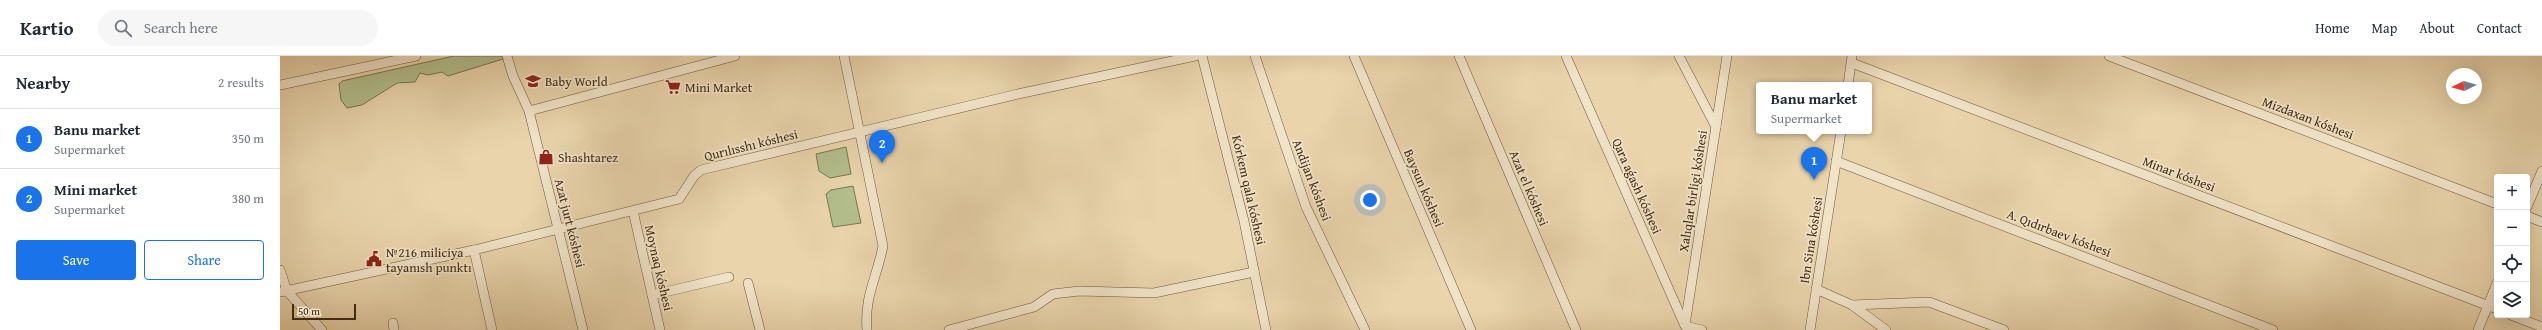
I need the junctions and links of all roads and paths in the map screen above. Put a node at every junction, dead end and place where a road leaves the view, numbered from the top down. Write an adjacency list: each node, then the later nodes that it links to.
1 (416, 56): 16 (street)
2 (507, 56): 17 (street, Azat jurt kóshesi)
3 (735, 56): 17 (street)
4 (844, 56): 19 (street)
5 (1195, 56): 19 (street, Qurılısshı kóshesi)
6 (1202, 56): 31 (street, Kórkem qala kóshesi)
7 (1255, 56): 52 (street, Andijan kóshesi)
8 (1354, 56): 53 (street, Baysun kóshesi)
9 (1459, 56): 54 (street, Azat el kóshesi)
10 (1566, 56): 43 (street, Qara aǵash kóshesi)
11 (1679, 56): 18 (street)
12 (1727, 56): 18 (street, Xalıqlar birligi kóshesi)
13 (2109, 56): 24 (street, Mizdaxan kóshesi)
14 (1852, 60): 15 (street); 39 (street, Minar kóshesi)
15 (1848, 82)
16 (280, 85)
17 (529, 111): 28 (street, Azat jurt kóshesi)
18 (1716, 127): 43 (street, Xalıqlar birligi kóshesi)
19 (860, 132): 25 (street, Qurılısshı kóshesi); 49 (street)
20 (1840, 134): 21 (street, Ibn Sina kóshesi)
21 (1836, 161): 34 (street, Ibn Sina kóshesi); 59 (street, A. Qıdırbaev kóshesi)
22 (2542, 171): 23 (street)
23 (2530, 200)
24 (2494, 203)
25 (632, 211): 28 (street, Qurılısshı kóshesi); 37 (street, Moynaq kóshesi)
26 (2530, 217): 27 (street)
27 (2542, 222)
28 (559, 229): 29 (street, Qurılısshı kóshesi); 46 (street, Azat jurt kóshesi)
29 (474, 250): 36 (street, Qurılısshı kóshesi); 45 (street)
30 (280, 270): 36 (street)
31 (1254, 272): 50 (street); 51 (street, Kórkem qala kóshesi)
32 (729, 277): 37 (street)
33 (748, 283): 48 (street)
34 (1816, 289): 38 (street); 56 (street, Ibn Sina kóshesi)
35 (2494, 291): 39 (street)
36 (283, 292): 44 (street)
37 (652, 295): 47 (street, Moynaq kóshesi)
38 (1852, 305): 57 (street); 58 (street)
39 (2488, 306): 40 (street, Minar kóshesi); 60 (street)
40 (2494, 308)
41 (2519, 318): 42 (street)
42 (2542, 327)
43 (1685, 328): 55 (street)
44 (322, 330)
45 (492, 330)
46 (583, 330)
47 (660, 330)
48 (760, 330)
49 (867, 330)
50 (949, 330)
51 (1266, 330)
52 (1365, 330)
53 (1471, 330)
54 (1576, 330)
55 (1702, 330)
56 (1810, 330)
57 (1886, 330)
58 (2004, 330)
59 (2273, 330)
60 (2478, 330)

